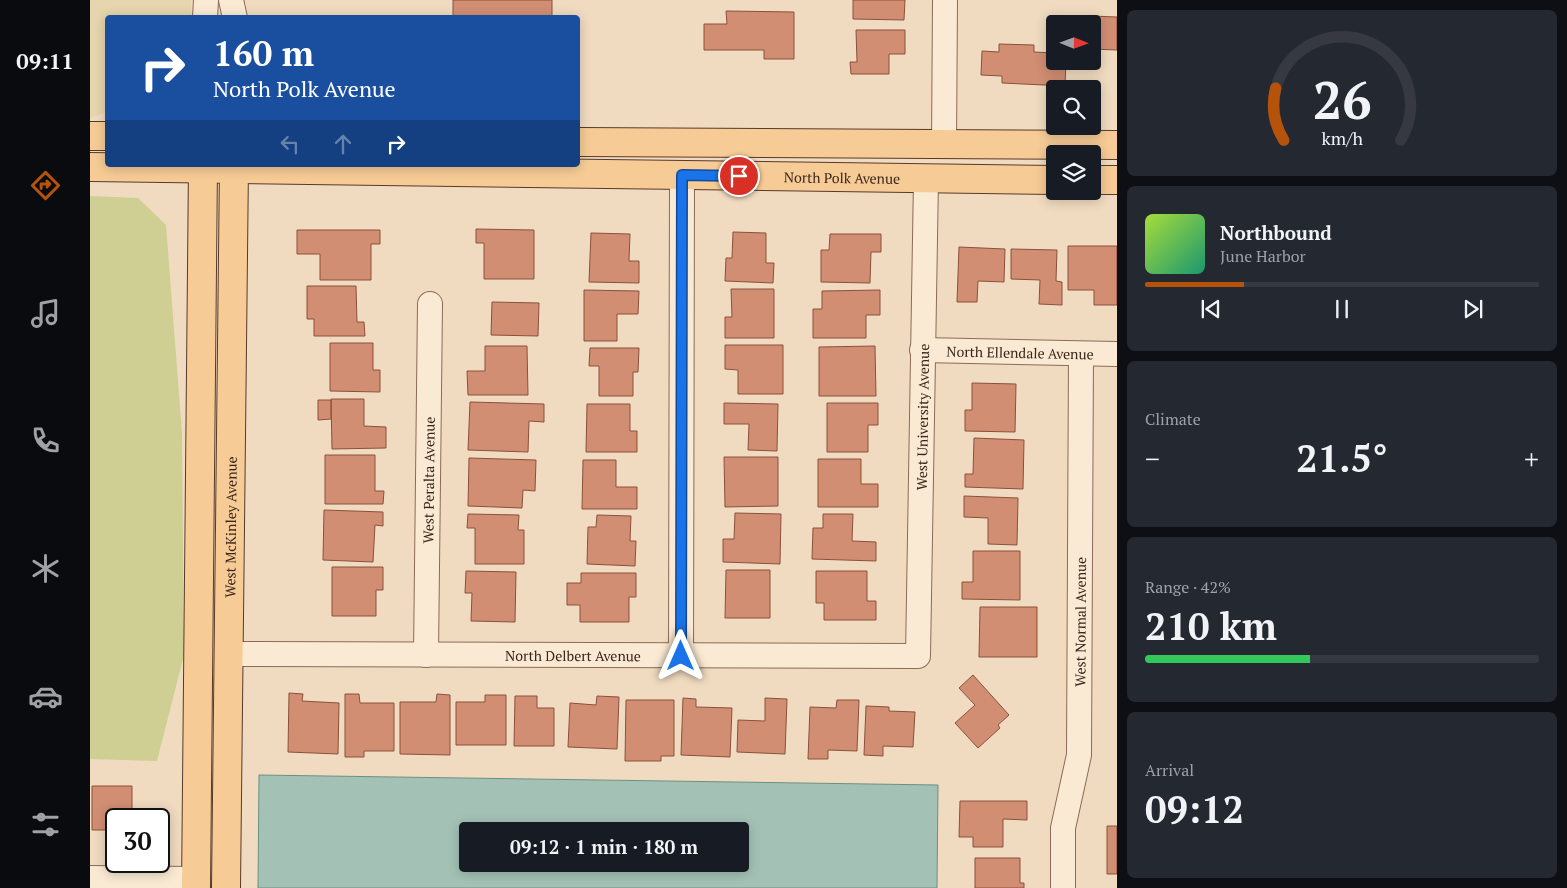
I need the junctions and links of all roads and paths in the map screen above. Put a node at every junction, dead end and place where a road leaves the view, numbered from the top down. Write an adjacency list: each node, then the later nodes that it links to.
1 (206, 0): 5 (street)
2 (231, 0): 6 (street)
3 (236, 0): 7 (street)
4 (945, 0): 12 (street)
5 (205, 15)
6 (234, 15)
7 (235, 15)
8 (90, 136): 9 (main road)
9 (105, 136)
10 (580, 142): 12 (main road)
11 (1116, 145): 12 (main road); 13 (main road)
12 (944, 146)
13 (1101, 149)
14 (1046, 160): 20 (main road)
15 (90, 167): 16 (main road, North Polk Avenue)
16 (105, 167)
17 (203, 167): 33 (main road)
18 (234, 167): 19 (main road, North Polk Avenue); 28 (main road, West McKinley Avenue)
19 (682, 175): 20 (main road, North Polk Avenue); 30 (street)
20 (926, 179): 21 (main road, North Polk Avenue); 25 (street, West University Avenue)
21 (1046, 180)
22 (1101, 180): 23 (main road)
23 (1117, 180)
24 (430, 304): 29 (street, West Peralta Avenue)
25 (922, 350): 26 (street, North Ellendale Avenue); 31 (street, West University Avenue)
26 (1081, 354): 27 (street, North Ellendale Avenue); 35 (street, West Normal Avenue)
27 (1117, 354)
28 (229, 654): 29 (street, North Delbert Avenue); 34 (main road, West McKinley Avenue)
29 (426, 655): 30 (street, North Delbert Avenue)
30 (681, 656): 31 (street, North Delbert Avenue)
31 (918, 656)
32 (90, 878): 33 (street)
33 (199, 885)
34 (226, 888)
35 (1062, 888)

